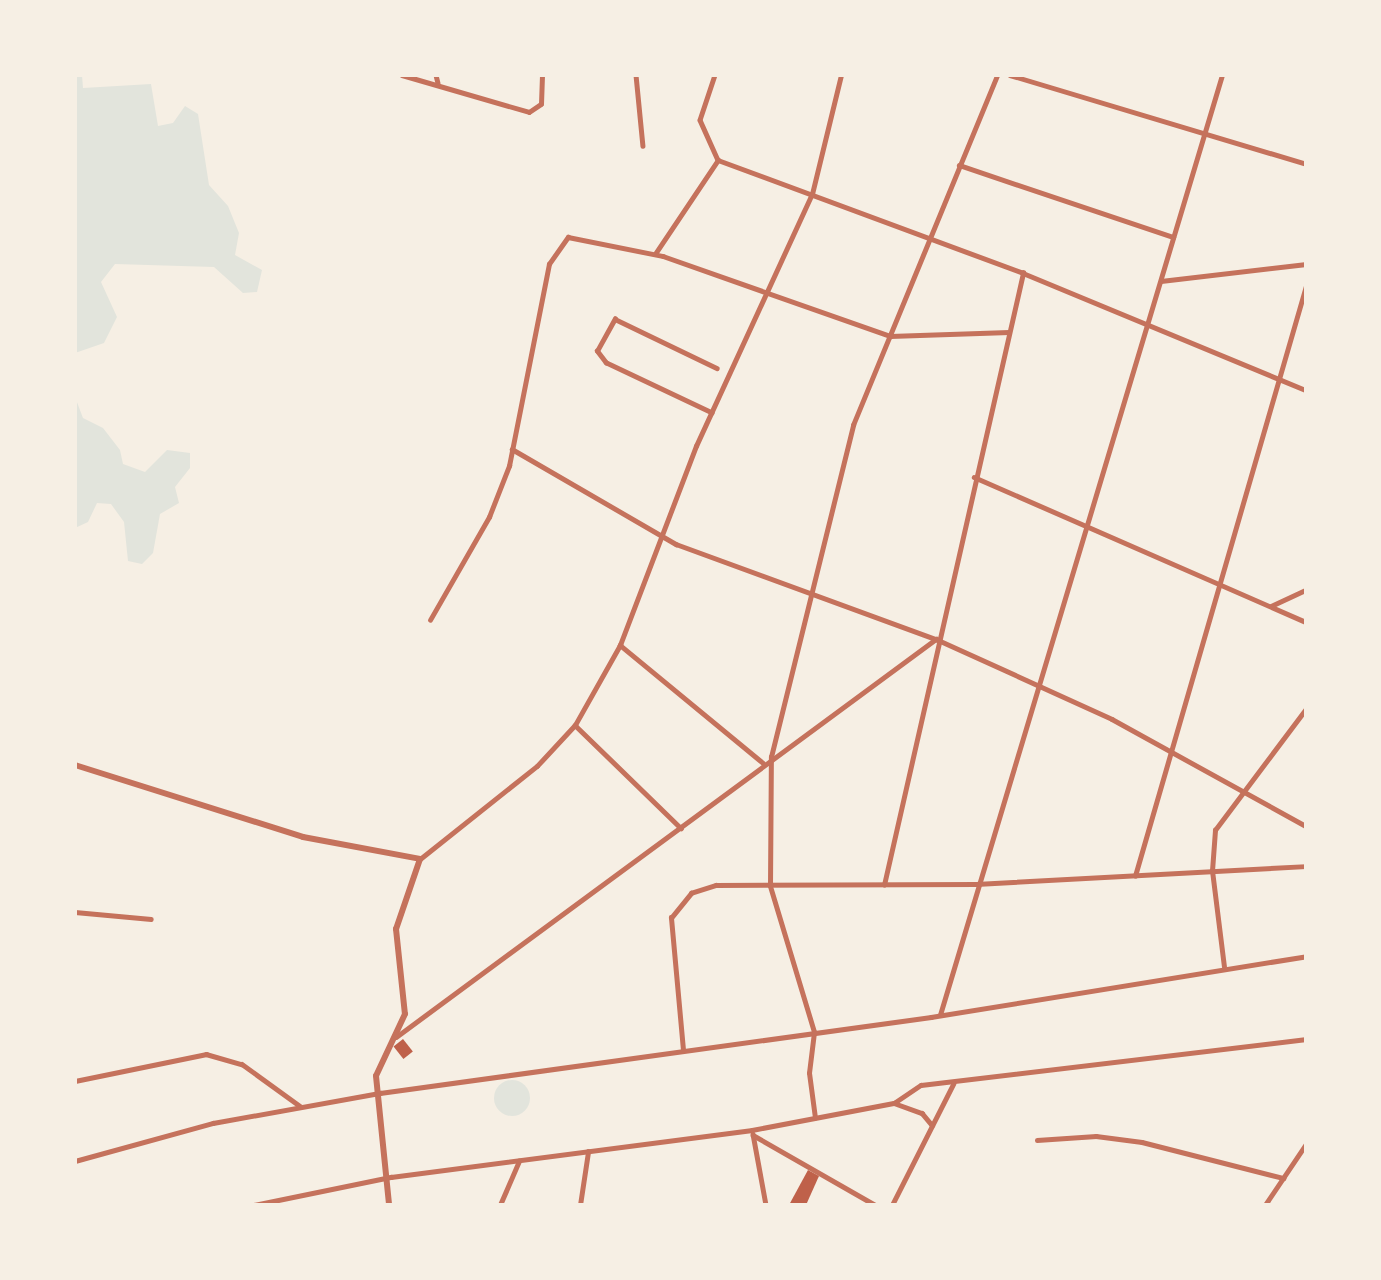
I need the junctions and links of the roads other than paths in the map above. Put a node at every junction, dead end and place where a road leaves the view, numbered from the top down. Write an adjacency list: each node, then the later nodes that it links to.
1 (402, 75): 10 (street)
2 (436, 75): 10 (street)
3 (542, 75): 10 (street)
4 (636, 75): 12 (street)
5 (715, 75): 13 (street)
6 (841, 75): 16 (street)
7 (997, 75): 15 (street)
8 (1010, 75): 11 (street)
9 (1222, 75): 11 (street)
10 (438, 83)
11 (1204, 135): 14 (street); 18 (street)
12 (643, 146)
13 (718, 160): 16 (street); 19 (street)
14 (1306, 163)
15 (959, 165): 17 (street); 18 (street)
16 (812, 194): 17 (street); 24 (street)
17 (929, 236): 21 (street); 27 (street)
18 (1173, 237): 22 (street)
19 (654, 254): 24 (street); 32 (street)
20 (1306, 264): 22 (street)
21 (1023, 273): 25 (street); 26 (street)
22 (1160, 281): 25 (street)
23 (1306, 286): 29 (street)
24 (768, 291): 27 (street); 31 (street)
25 (1146, 326): 29 (street); 34 (street)
26 (1009, 332): 27 (street); 33 (street)
27 (890, 336): 38 (street)
28 (717, 368): 31 (street)
29 (1279, 380): 30 (street); 36 (street)
30 (1306, 390)
31 (712, 412): 35 (street)
32 (512, 449): 35 (street); 40 (street)
33 (974, 477): 34 (street); 42 (street)
34 (1087, 526): 36 (street); 44 (street)
35 (664, 536): 38 (street); 43 (street)
36 (1223, 585): 39 (street); 47 (street)
37 (1306, 590): 39 (street)
38 (809, 595): 42 (street); 48 (street)
39 (1270, 606): 41 (street)
40 (430, 620)
41 (1306, 622)
42 (936, 639): 44 (street); 48 (street); 59 (street)
43 (620, 645): 46 (street); 49 (street)
44 (1038, 687): 47 (street); 58 (street)
45 (1306, 709): 51 (street)
46 (575, 725): 53 (street); 54 (street)
47 (1172, 751): 51 (street); 57 (street)
48 (771, 757): 49 (street); 60 (street)
49 (763, 763): 53 (street)
50 (75, 765): 54 (street)
51 (1245, 790): 52 (street); 56 (street)
52 (1306, 826)
53 (681, 828): 67 (street)
54 (420, 859): 67 (street)
55 (1306, 866): 56 (street)
56 (1212, 871): 57 (street); 64 (street)
57 (1135, 876): 58 (street)
58 (976, 884): 59 (street); 65 (street)
59 (884, 885): 60 (street)
60 (771, 886): 66 (street); 69 (street)
61 (75, 912): 62 (street)
62 (151, 919)
63 (1306, 956): 64 (street)
64 (1224, 967): 65 (street)
65 (940, 1015): 66 (street)
66 (814, 1032): 69 (street); 75 (street)
67 (396, 1037): 72 (street)
68 (1306, 1039): 71 (street)
69 (683, 1050): 72 (street)
70 (75, 1081): 74 (street)
71 (953, 1083): 73 (street); 76 (street)
72 (380, 1093): 74 (street); 83 (street)
73 (894, 1103): 75 (street); 76 (street)
74 (301, 1106): 81 (street)
75 (815, 1118): 77 (street)
76 (932, 1125): 93 (street)
77 (753, 1132): 80 (street); 88 (street); 92 (street)
78 (1037, 1140): 84 (street)
79 (1306, 1144): 84 (street)
80 (588, 1152): 82 (street); 91 (street)
81 (75, 1161)
82 (519, 1161): 83 (street); 90 (street)
83 (391, 1177): 86 (street); 87 (street)
84 (1283, 1178): 85 (street)
85 (1271, 1199): 94 (street); 95 (street)
86 (279, 1202): 89 (street)
87 (390, 1204)
88 (766, 1204)
89 (254, 1205)
90 (500, 1205)
91 (580, 1205)
92 (875, 1205)
93 (892, 1205)
94 (1265, 1205)
95 (1279, 1205)

